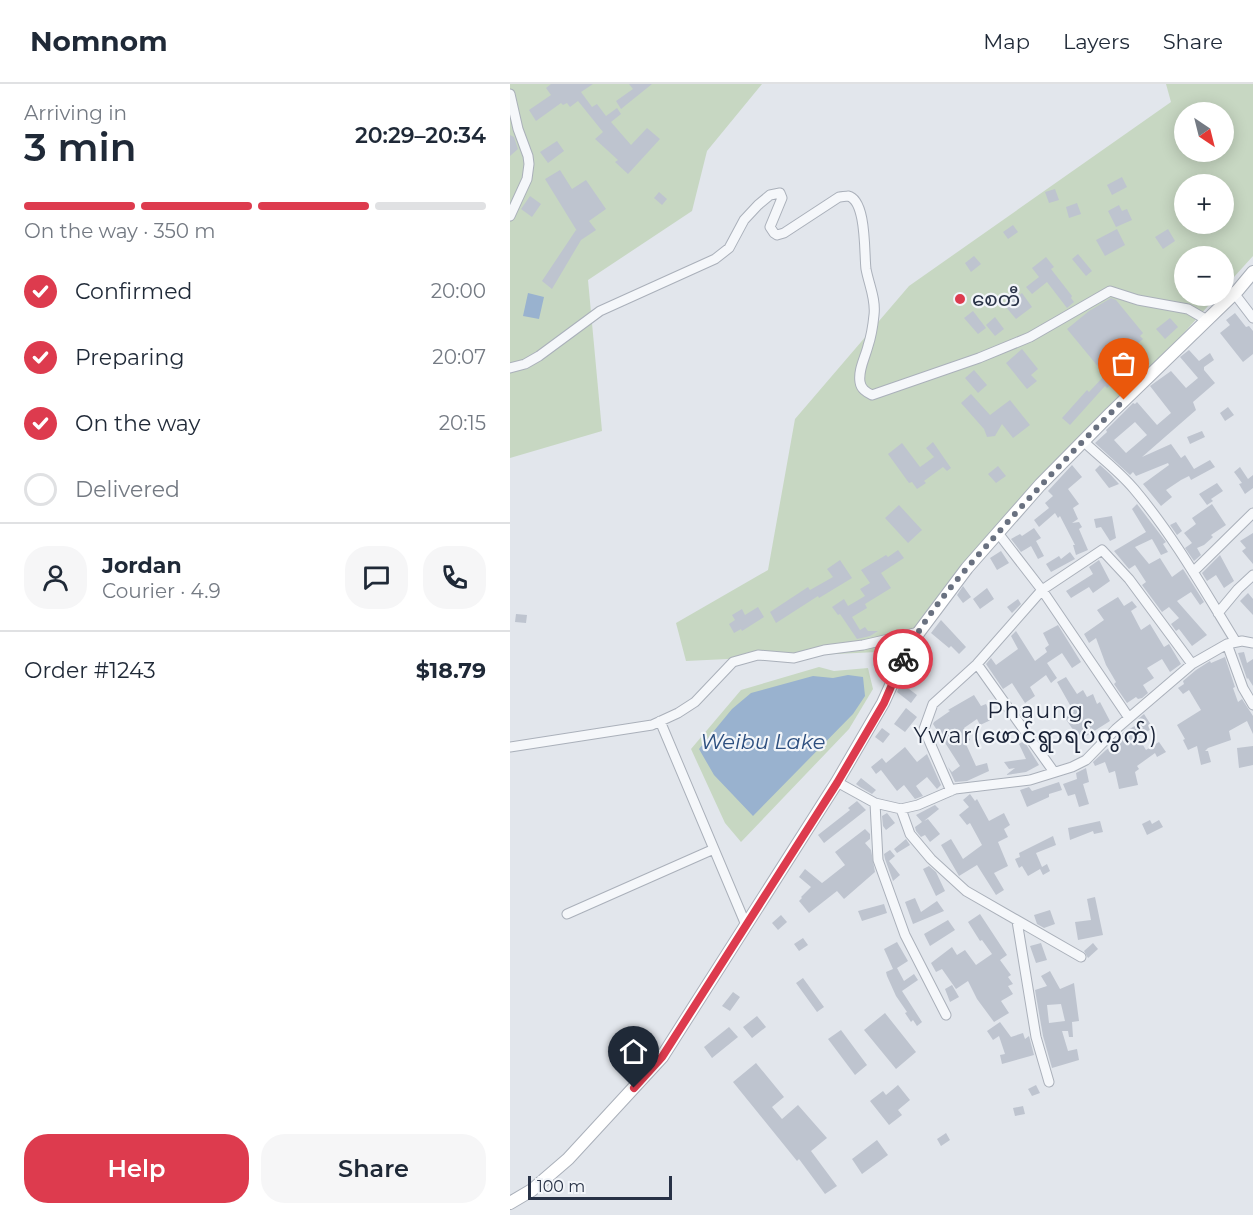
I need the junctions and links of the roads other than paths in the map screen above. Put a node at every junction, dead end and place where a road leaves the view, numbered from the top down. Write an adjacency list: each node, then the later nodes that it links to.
1 (510, 94): 2 (street)
2 (510, 216)
3 (1253, 272): 4 (main road)
4 (1234, 293): 6 (street)
5 (1221, 306): 7 (main road)
6 (1253, 318)
7 (1207, 320): 8 (street); 9 (main road)
8 (510, 368)
9 (1083, 441): 11 (main road); 12 (street)
10 (1253, 513): 12 (street)
11 (998, 533): 14 (street); 16 (main road)
12 (1193, 572): 15 (street)
13 (1253, 575): 15 (street)
14 (1042, 590): 19 (street); 20 (street); 22 (street)
15 (1218, 613): 17 (street)
16 (919, 632): 23 (street); 26 (main road)
17 (1232, 643): 18 (street); 20 (street); 21 (street)
18 (1253, 643)
19 (977, 664): 25 (street); 27 (street)
20 (1192, 664): 22 (street)
21 (1253, 705)
22 (1130, 718): 25 (street)
23 (660, 721): 24 (street); 30 (street)
24 (510, 747)
25 (1054, 772): 27 (street)
26 (837, 783): 28 (street); 33 (main road)
27 (951, 791): 29 (street)
28 (875, 803): 29 (street); 35 (street)
29 (901, 809): 32 (street)
30 (714, 849): 31 (street); 33 (street)
31 (567, 914)
32 (1017, 921): 34 (street); 36 (street)
33 (746, 925): 37 (main road)
34 (1081, 957)
35 (946, 1015)
36 (1049, 1082)
37 (510, 1203)

